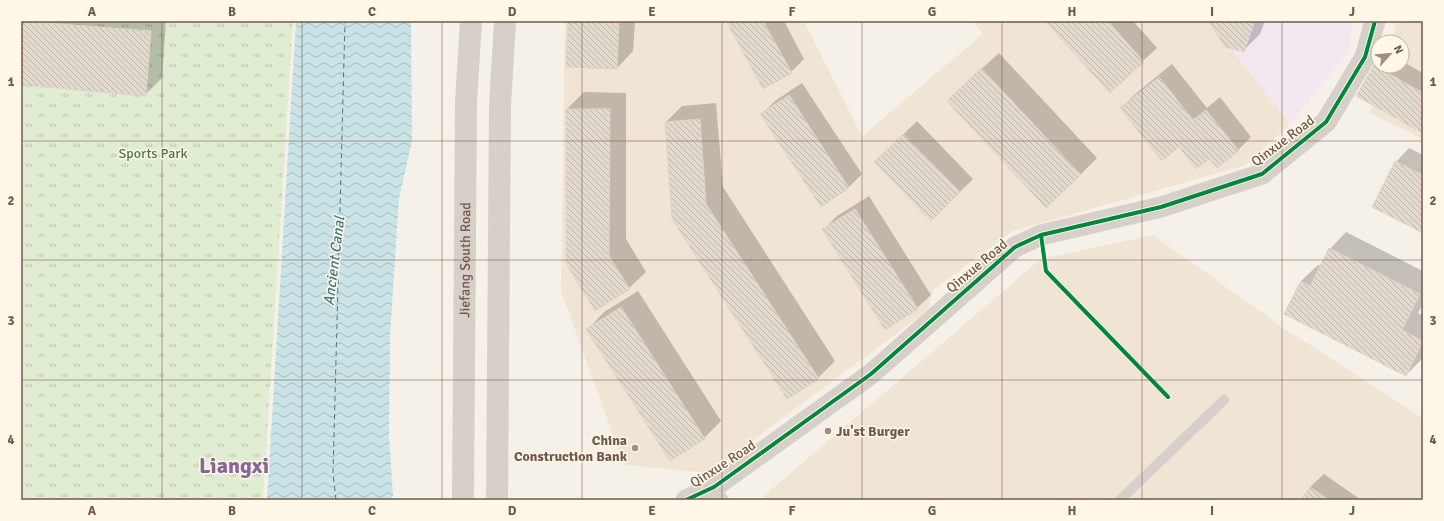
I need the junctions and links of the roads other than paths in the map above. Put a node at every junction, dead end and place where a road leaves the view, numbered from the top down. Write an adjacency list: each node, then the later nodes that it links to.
1 (471, 21): 6 (main road, Jiefang South Road)
2 (505, 21): 7 (main road)
3 (1374, 21): 5 (street, Qinxue Road)
4 (1224, 400): 9 (lane)
5 (719, 493): 8 (street, Qinxue Road)
6 (463, 500)
7 (496, 500)
8 (686, 500)
9 (1120, 500)

